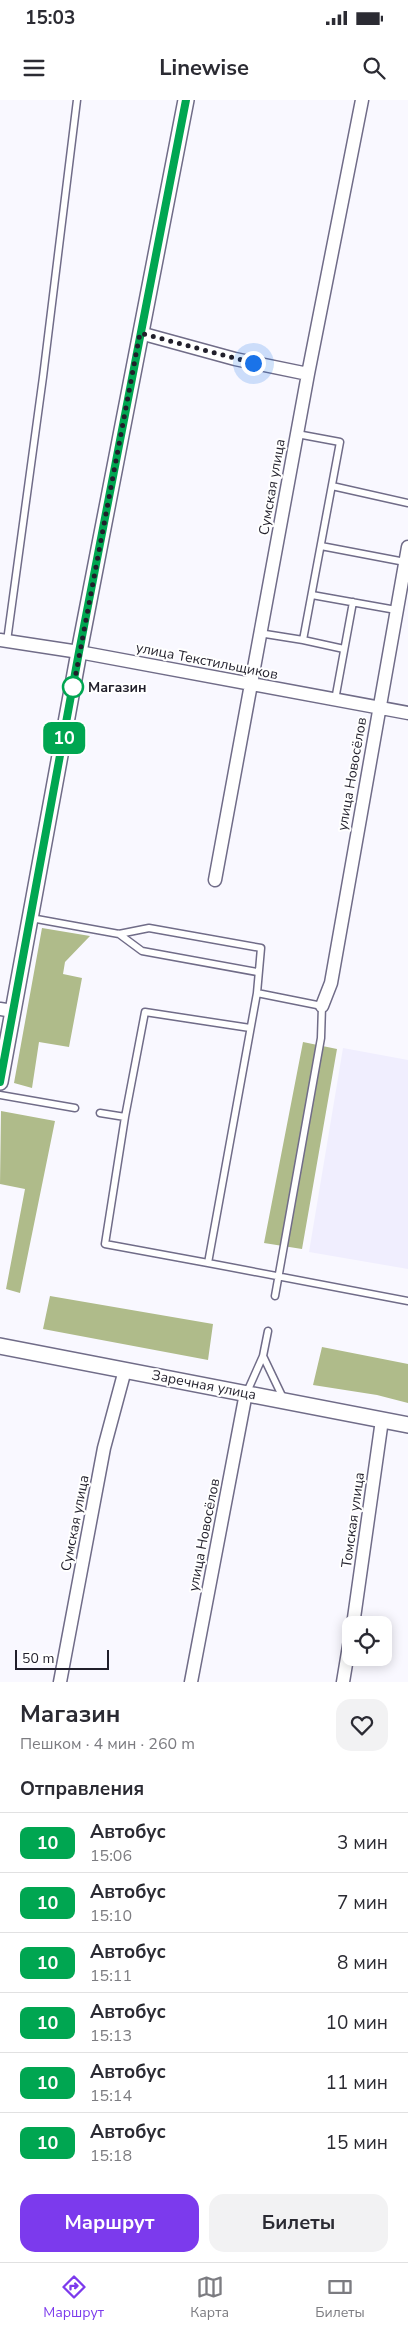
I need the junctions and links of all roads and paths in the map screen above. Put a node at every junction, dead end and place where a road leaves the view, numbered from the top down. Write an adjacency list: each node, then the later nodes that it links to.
1 (77, 100): 17 (lane)
2 (186, 100): 4 (street)
3 (362, 100): 5 (street, Сумская улица)
4 (140, 333): 5 (street); 19 (street)
5 (308, 374): 6 (street, Сумская улица)
6 (297, 434): 7 (lane); 15 (street, Сумская улица)
7 (332, 486): 8 (lane); 9 (lane)
8 (408, 503)
9 (321, 546): 11 (lane); 12 (lane)
10 (408, 547): 11 (street, улица Новосёлов)
11 (405, 562): 14 (street, улица Новосёлов)
12 (312, 595): 13 (lane); 16 (lane)
13 (353, 602): 14 (lane); 18 (lane)
14 (396, 610): 22 (street, улица Новосёлов)
15 (259, 632): 16 (lane); 20 (street, Сумская улица)
16 (304, 640): 18 (lane)
17 (3, 641): 19 (street, улица Текстильщиков)
18 (344, 650): 21 (lane)
19 (79, 652): 20 (street, улица Текстильщиков); 25 (street)
20 (250, 685): 21 (street, улица Текстильщиков); 24 (street, Сумская улица)
21 (335, 700): 22 (street, улица Текстильщиков)
22 (379, 708): 23 (street, улица Текстильщиков); 29 (street, улица Новосёлов)
23 (408, 713)
24 (215, 880)
25 (31, 918): 26 (lane); 30 (street)
26 (119, 934): 27 (lane); 27 (lane)
27 (258, 972): 28 (lane)
28 (257, 993): 29 (lane); 31 (lane)
29 (322, 1006): 38 (lane)
30 (6, 1010): 32 (street)
31 (250, 1028): 36 (lane); 37 (lane)
32 (0, 1082)
33 (0, 1095): 34 (lane)
34 (75, 1108)
35 (100, 1113): 36 (lane)
36 (125, 1117): 37 (lane)
37 (208, 1263): 38 (lane)
38 (278, 1277): 39 (lane); 40 (lane)
39 (275, 1296)
40 (408, 1300)
41 (268, 1331): 43 (lane)
42 (0, 1346): 44 (street, Заречная улица)
43 (263, 1356): 45 (lane); 46 (lane)
44 (125, 1370): 45 (street, Заречная улица); 51 (street, Сумская улица)
45 (246, 1394): 46 (street, Заречная улица); 52 (street, улица Новосёлов)
46 (285, 1401): 47 (street, Заречная улица)
47 (382, 1420): 48 (street, Заречная улица); 49 (street, Томская улица)
48 (408, 1425)
49 (354, 1616)
50 (346, 1666): 53 (street)
51 (60, 1682)
52 (191, 1682)
53 (343, 1682)

